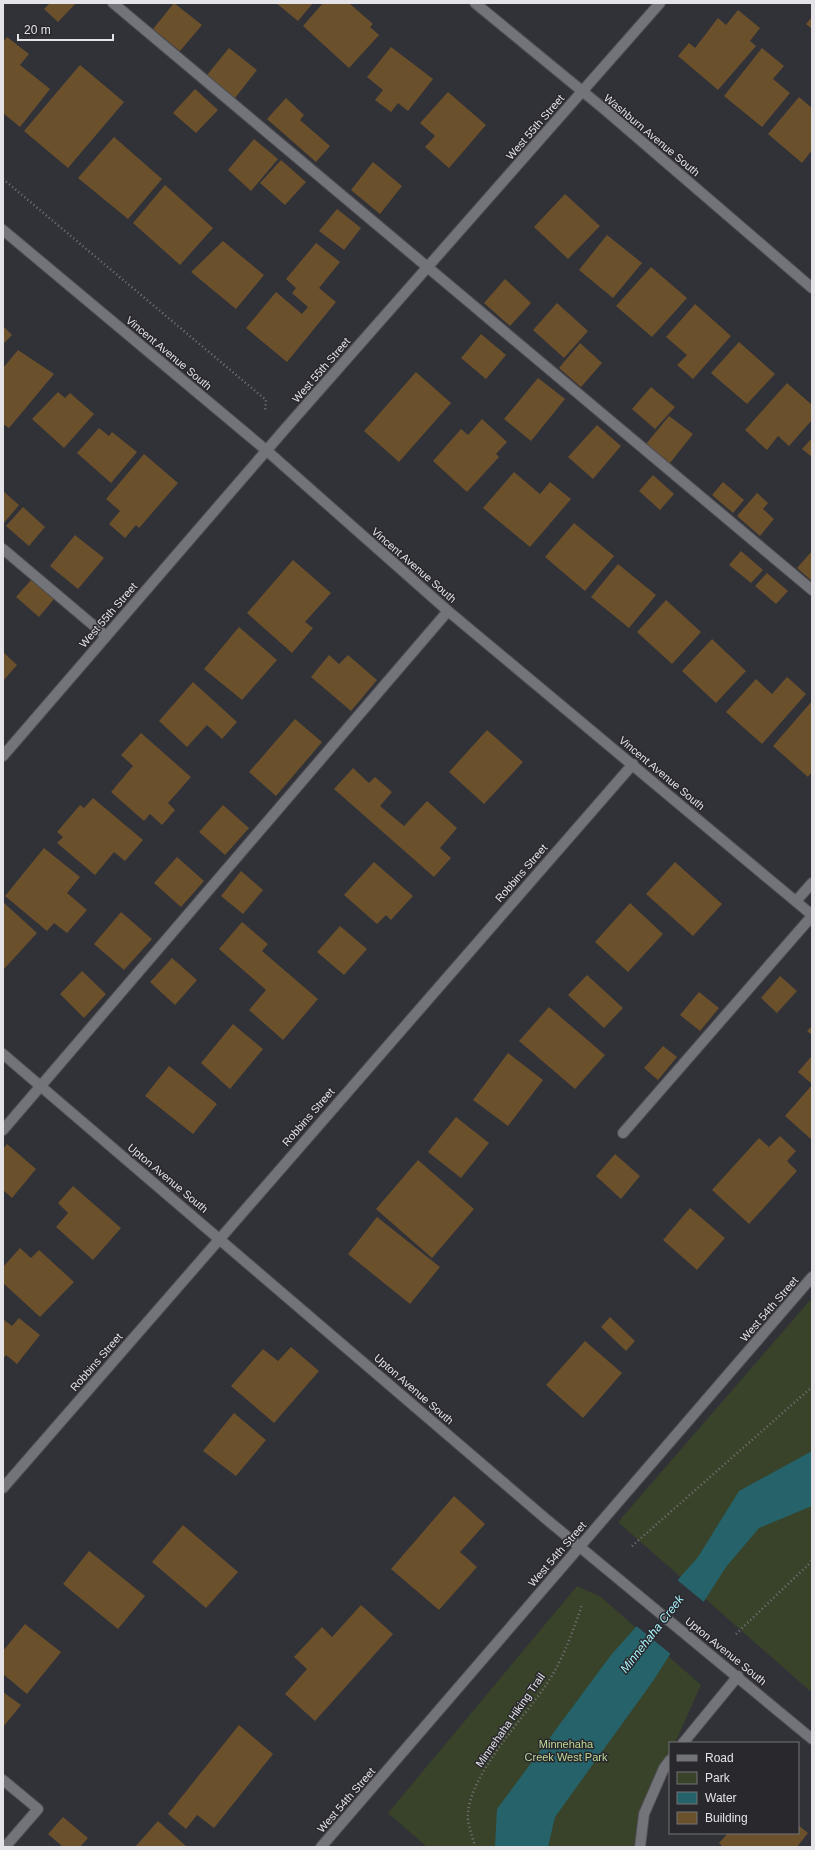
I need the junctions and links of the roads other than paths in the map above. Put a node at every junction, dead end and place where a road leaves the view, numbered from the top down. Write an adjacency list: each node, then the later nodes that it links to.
1 (113, 3): 6 (street)
2 (475, 3): 4 (street, Washburn Avenue South)
3 (660, 3): 4 (street, West 55th Street)
4 (582, 92): 6 (street, West 55th Street); 7 (street, Washburn Avenue South)
5 (3, 230): 8 (street, Vincent Avenue South)
6 (428, 267): 8 (street, West 55th Street); 10 (street)
7 (812, 288)
8 (266, 450): 11 (street, Vincent Avenue South); 12 (street, West 55th Street)
9 (3, 549): 12 (street)
10 (812, 590)
11 (448, 611): 14 (street, Vincent Avenue South); 19 (street)
12 (106, 636): 13 (street, West 55th Street)
13 (3, 756)
14 (633, 764): 16 (street, Vincent Avenue South); 22 (street, Robbins Street)
15 (812, 883): 16 (street)
16 (796, 901): 17 (street, Vincent Avenue South)
17 (812, 915): 21 (street)
18 (3, 1054): 19 (street, Upton Avenue South)
19 (41, 1086): 20 (street); 22 (street, Upton Avenue South)
20 (3, 1130)
21 (623, 1133)
22 (219, 1238): 24 (street, Robbins Street); 25 (street, Upton Avenue South)
23 (812, 1277): 25 (street, West 54th Street)
24 (3, 1488)
25 (579, 1546): 26 (street, Upton Avenue South); 32 (street, West 54th Street)
26 (738, 1676): 27 (street, Upton Avenue South); 28 (street)
27 (812, 1739)
28 (685, 1742)
29 (669, 1761): 33 (street)
30 (3, 1780): 31 (street)
31 (5, 1847)
32 (321, 1847)
33 (640, 1847)

